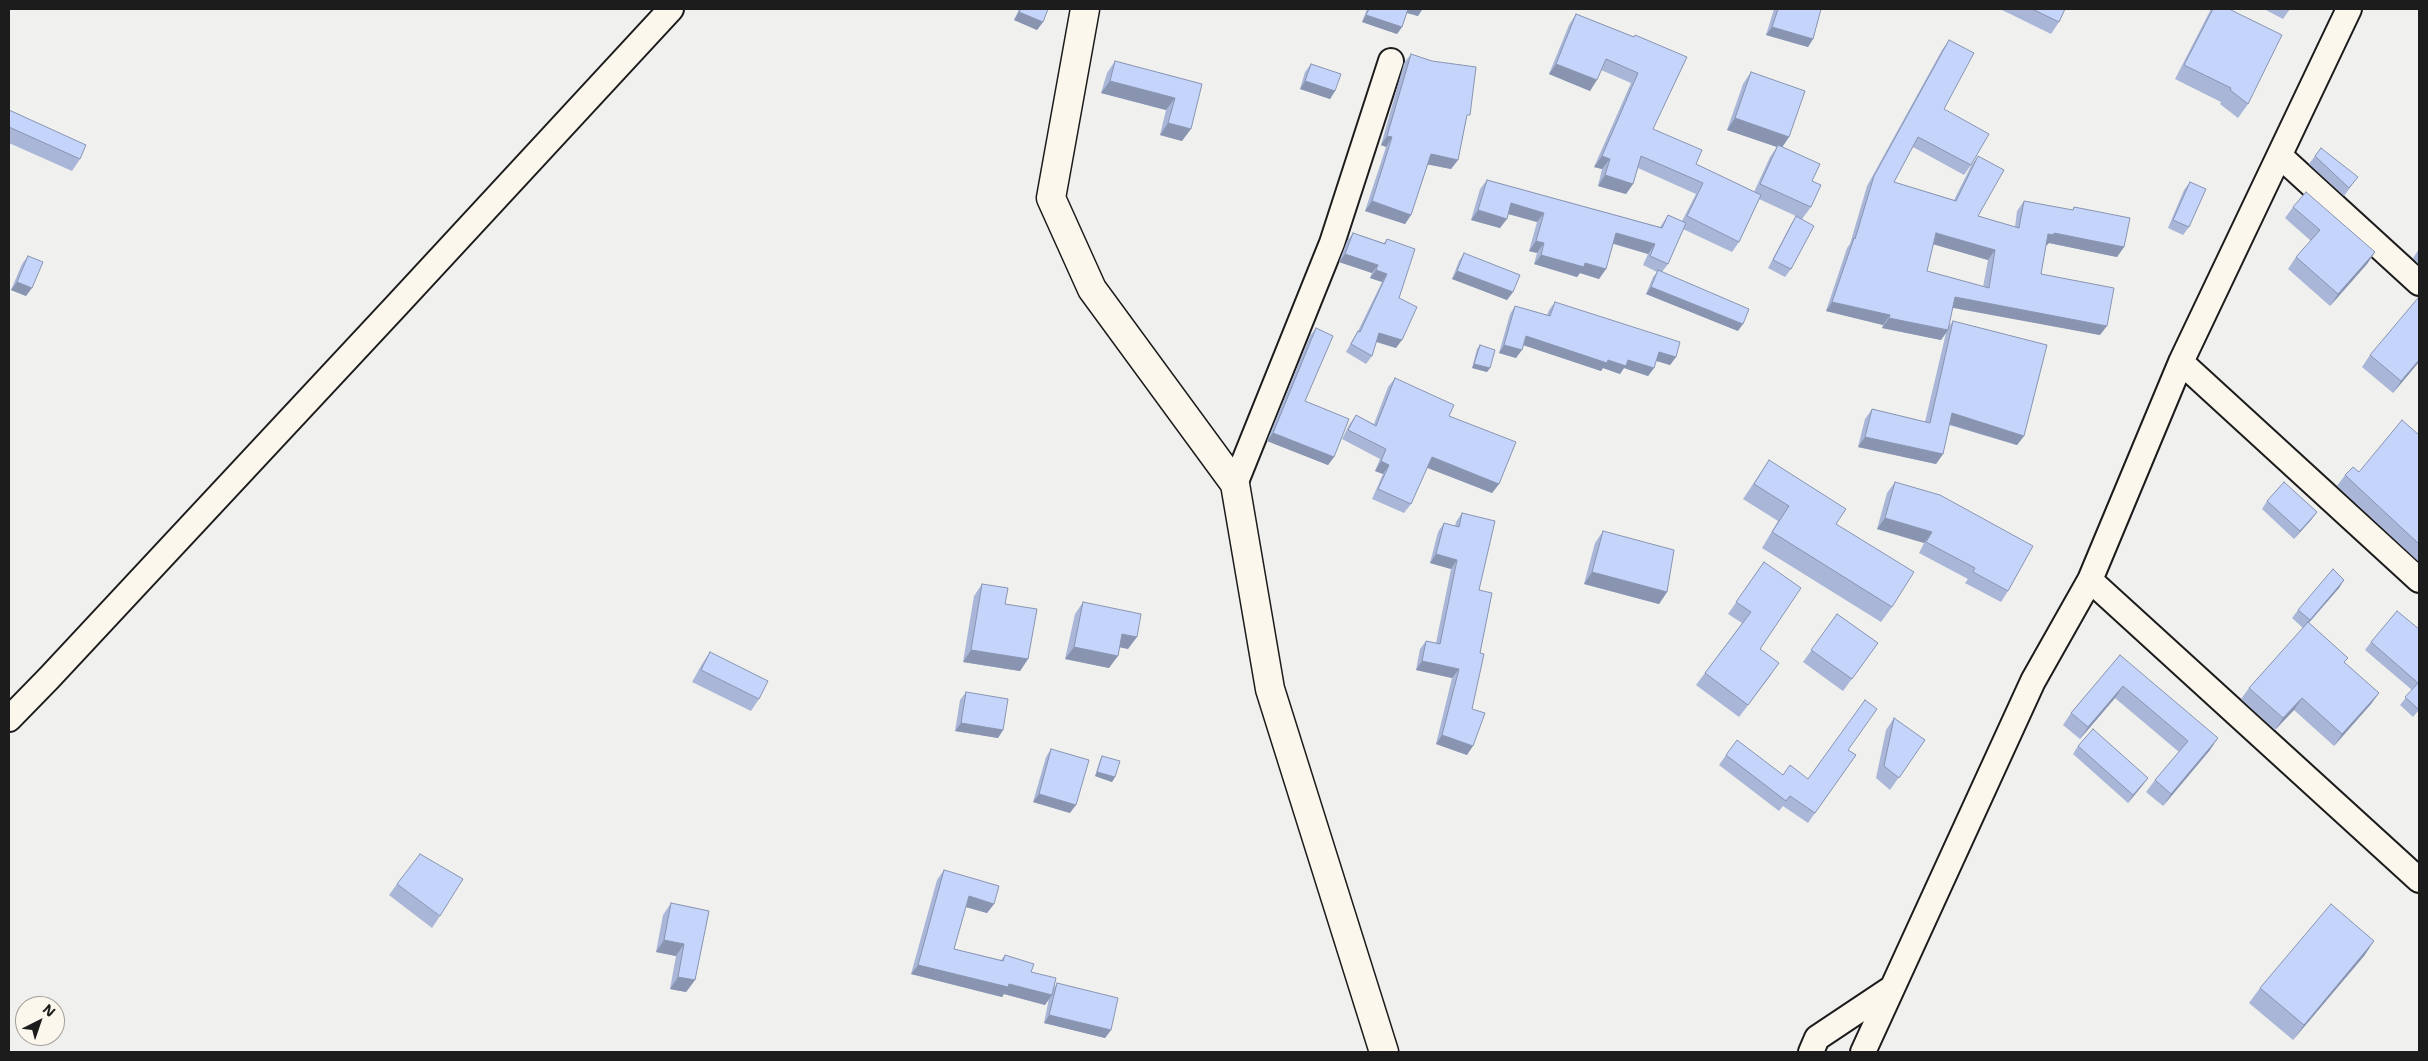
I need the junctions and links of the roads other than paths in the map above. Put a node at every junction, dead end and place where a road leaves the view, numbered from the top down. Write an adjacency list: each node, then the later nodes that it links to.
1 (671, 9): 11 (street)
2 (1085, 9): 8 (street)
3 (2350, 9): 5 (street)
4 (1391, 61): 8 (street)
5 (2280, 156): 6 (street); 7 (street)
6 (2419, 283)
7 (2181, 362): 9 (street); 10 (street)
8 (1235, 484): 14 (street)
9 (2090, 580): 12 (street); 13 (street)
10 (2419, 580)
11 (9, 719)
12 (2419, 880)
13 (1892, 988): 15 (street); 16 (street)
14 (1384, 1052)
15 (1811, 1052)
16 (1864, 1052)

